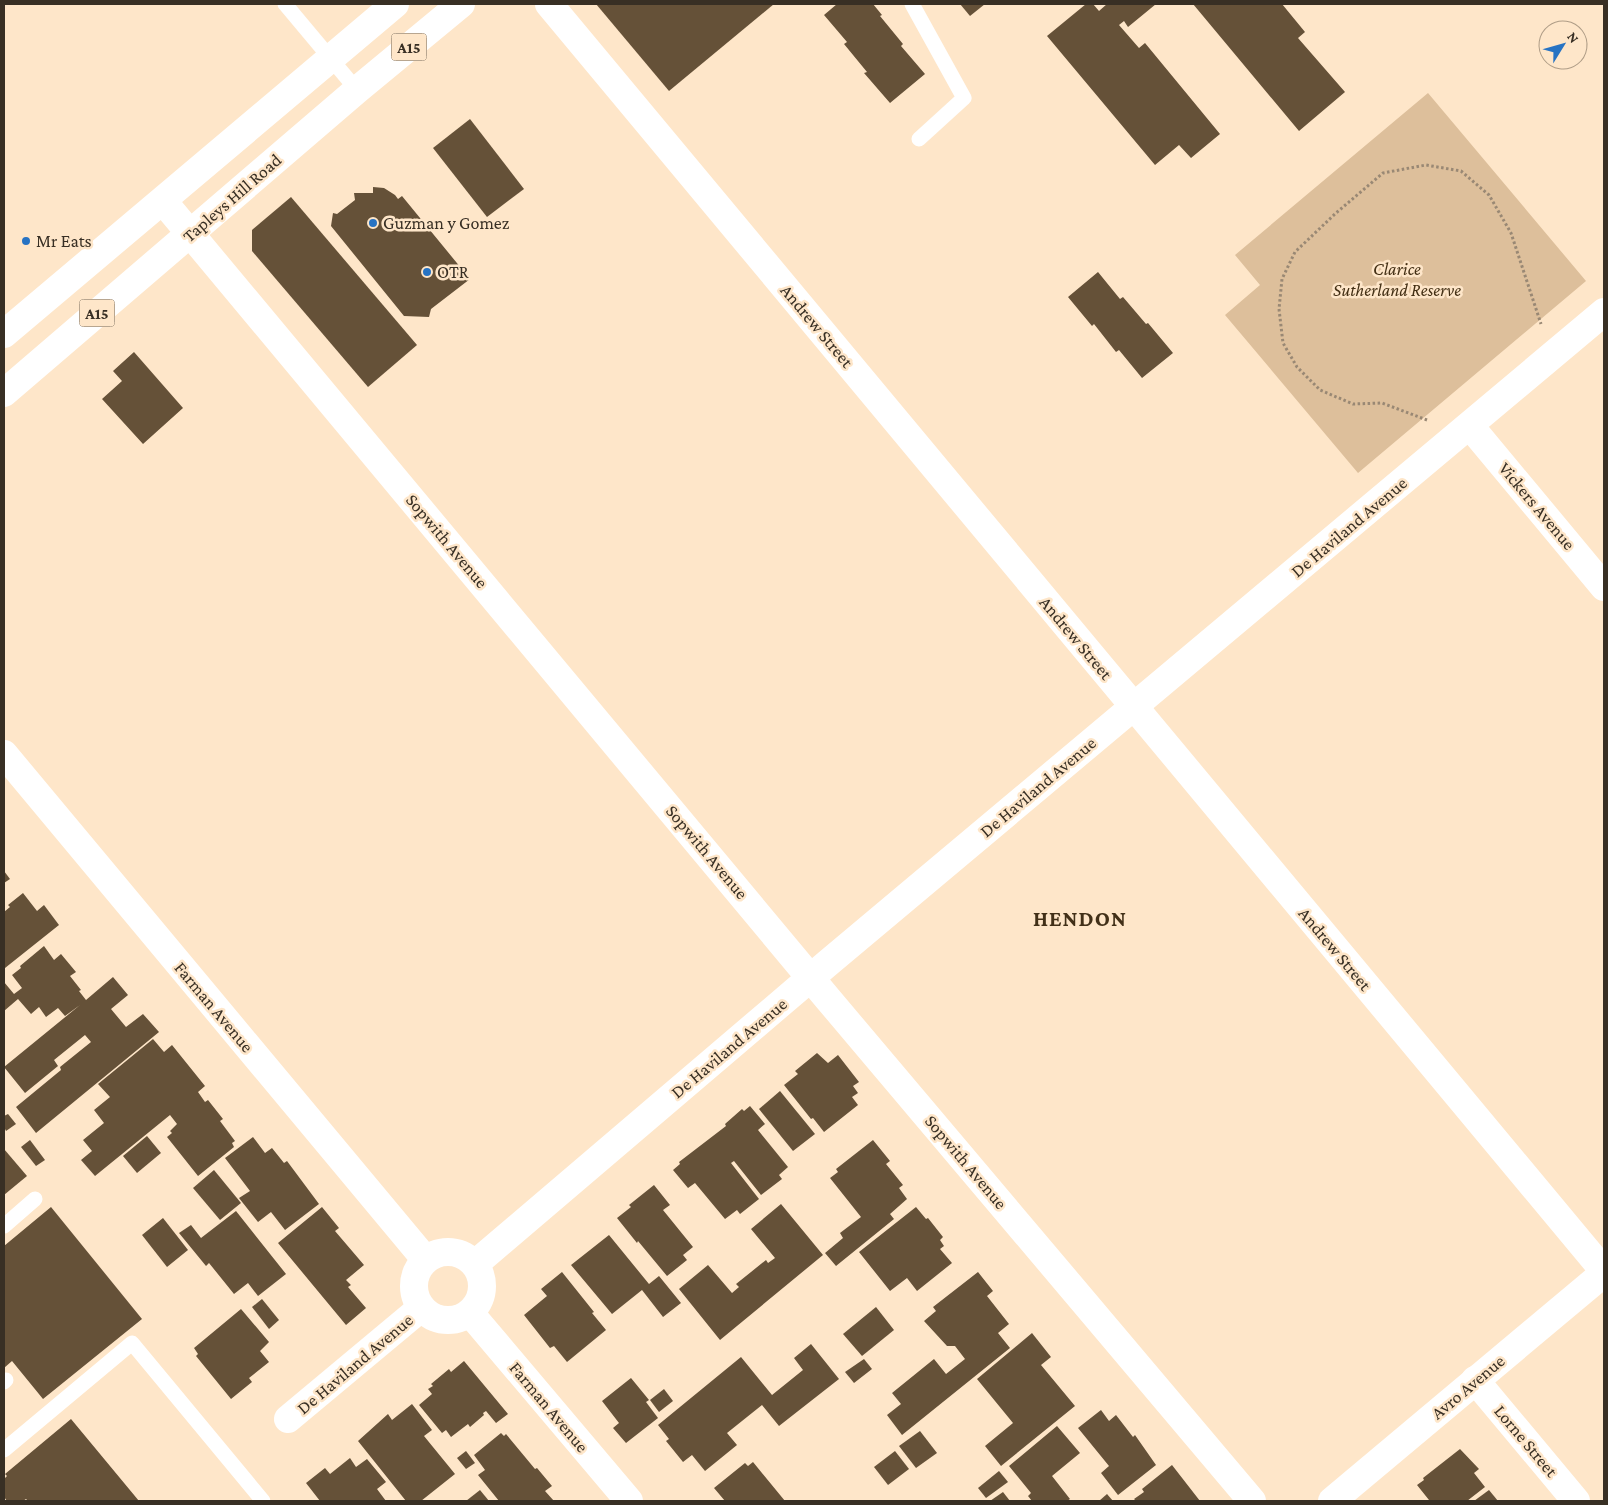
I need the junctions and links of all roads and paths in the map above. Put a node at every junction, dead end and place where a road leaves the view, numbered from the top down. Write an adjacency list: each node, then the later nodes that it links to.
1 (285, 4): 6 (lane)
2 (394, 4): 6 (street, A15)
3 (461, 4): 7 (street, Tapleys Hill Road / A15)
4 (548, 4): 18 (street, Andrew Street)
5 (912, 4): 8 (lane)
6 (330, 58): 7 (lane); 9 (street, A15)
7 (357, 90): 10 (street, Tapleys Hill Road / A15)
8 (919, 139)
9 (163, 201): 10 (street, Sopwith Avenue); 13 (street, A15)
10 (191, 234): 14 (street, Tapleys Hill Road / A15); 20 (street, Sopwith Avenue)
11 (1604, 312): 16 (street, De Haviland Avenue)
12 (1541, 324): 15 (path)
13 (4, 334)
14 (4, 392)
15 (1427, 420)
16 (1470, 426): 17 (street, Vickers Avenue); 18 (street, De Haviland Avenue)
17 (1604, 587)
18 (1133, 707): 20 (street, De Haviland Avenue); 25 (street, Andrew Street)
19 (4, 754): 23 (street, Farman Avenue)
20 (811, 978): 24 (street, De Haviland Avenue); 33 (street, Sopwith Avenue)
21 (35, 1199): 22 (lane)
22 (4, 1226)
23 (425, 1260): 24 (street); 26 (street)
24 (475, 1264): 27 (street)
25 (1604, 1272): 28 (street, Avro Avenue)
26 (421, 1308): 27 (street); 29 (street, De Haviland Avenue)
27 (470, 1312): 32 (street, Farman Avenue)
28 (1476, 1380): 34 (street, Avro Avenue); 35 (street, Lorne Street)
29 (288, 1419)
30 (4, 1450): 31 (lane)
31 (263, 1501)
32 (629, 1501)
33 (1252, 1501)
34 (1332, 1501)
35 (1576, 1501)

